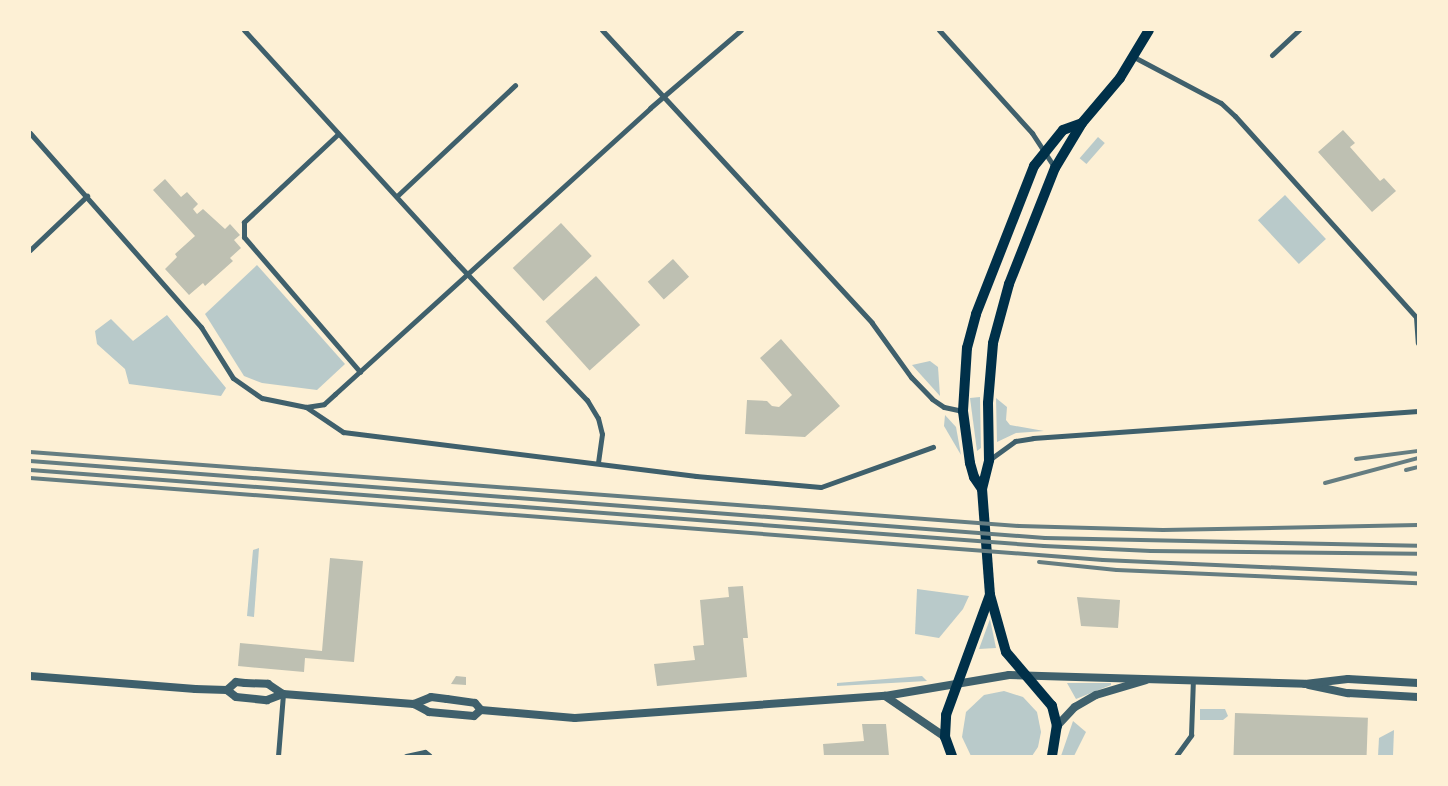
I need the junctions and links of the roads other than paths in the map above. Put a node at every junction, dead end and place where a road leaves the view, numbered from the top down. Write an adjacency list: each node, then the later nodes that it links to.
1 (244, 30): 13 (street)
2 (602, 30): 10 (street)
3 (741, 30): 10 (street)
4 (939, 30): 14 (street)
5 (1149, 30): 8 (main road)
6 (1299, 30): 7 (street)
7 (1272, 55)
8 (1134, 57): 11 (main road); 20 (street)
9 (516, 85): 17 (street)
10 (662, 97): 19 (street); 23 (street)
11 (1082, 122): 14 (main road); 15 (main road)
12 (30, 132): 16 (street)
13 (338, 134): 17 (street); 21 (street)
14 (1046, 150): 15 (street); 23 (main road)
15 (1055, 168): 26 (main road)
16 (87, 196): 18 (street); 22 (street)
17 (397, 196): 19 (street)
18 (30, 250)
19 (467, 272): 21 (street); 27 (street)
20 (1418, 343)
21 (360, 372): 22 (street)
22 (306, 406): 27 (street)
23 (963, 411): 28 (main road)
24 (1418, 411): 26 (street)
25 (933, 447): 27 (street)
26 (989, 460): 28 (main road)
27 (598, 462)
28 (982, 489): 29 (main road)
29 (990, 592): 30 (main road); 34 (main road)
30 (1026, 675): 32 (street); 34 (street); 43 (main road)
31 (30, 676): 37 (street)
32 (1152, 678): 33 (street); 43 (street)
33 (1193, 679): 36 (street); 50 (street)
34 (958, 682): 39 (street); 44 (main road)
35 (1418, 683): 36 (street)
36 (1305, 684): 40 (street)
37 (227, 690): 38 (street); 38 (street)
38 (283, 694): 41 (street); 46 (street)
39 (884, 696): 42 (street); 44 (street)
40 (1418, 697)
41 (414, 704): 42 (street); 42 (street)
42 (481, 710)
43 (1057, 726): 45 (main road)
44 (945, 737): 49 (main road)
45 (1052, 753)
46 (278, 756)
47 (406, 756): 48 (street)
48 (430, 756)
49 (952, 756)
50 (1176, 756)

